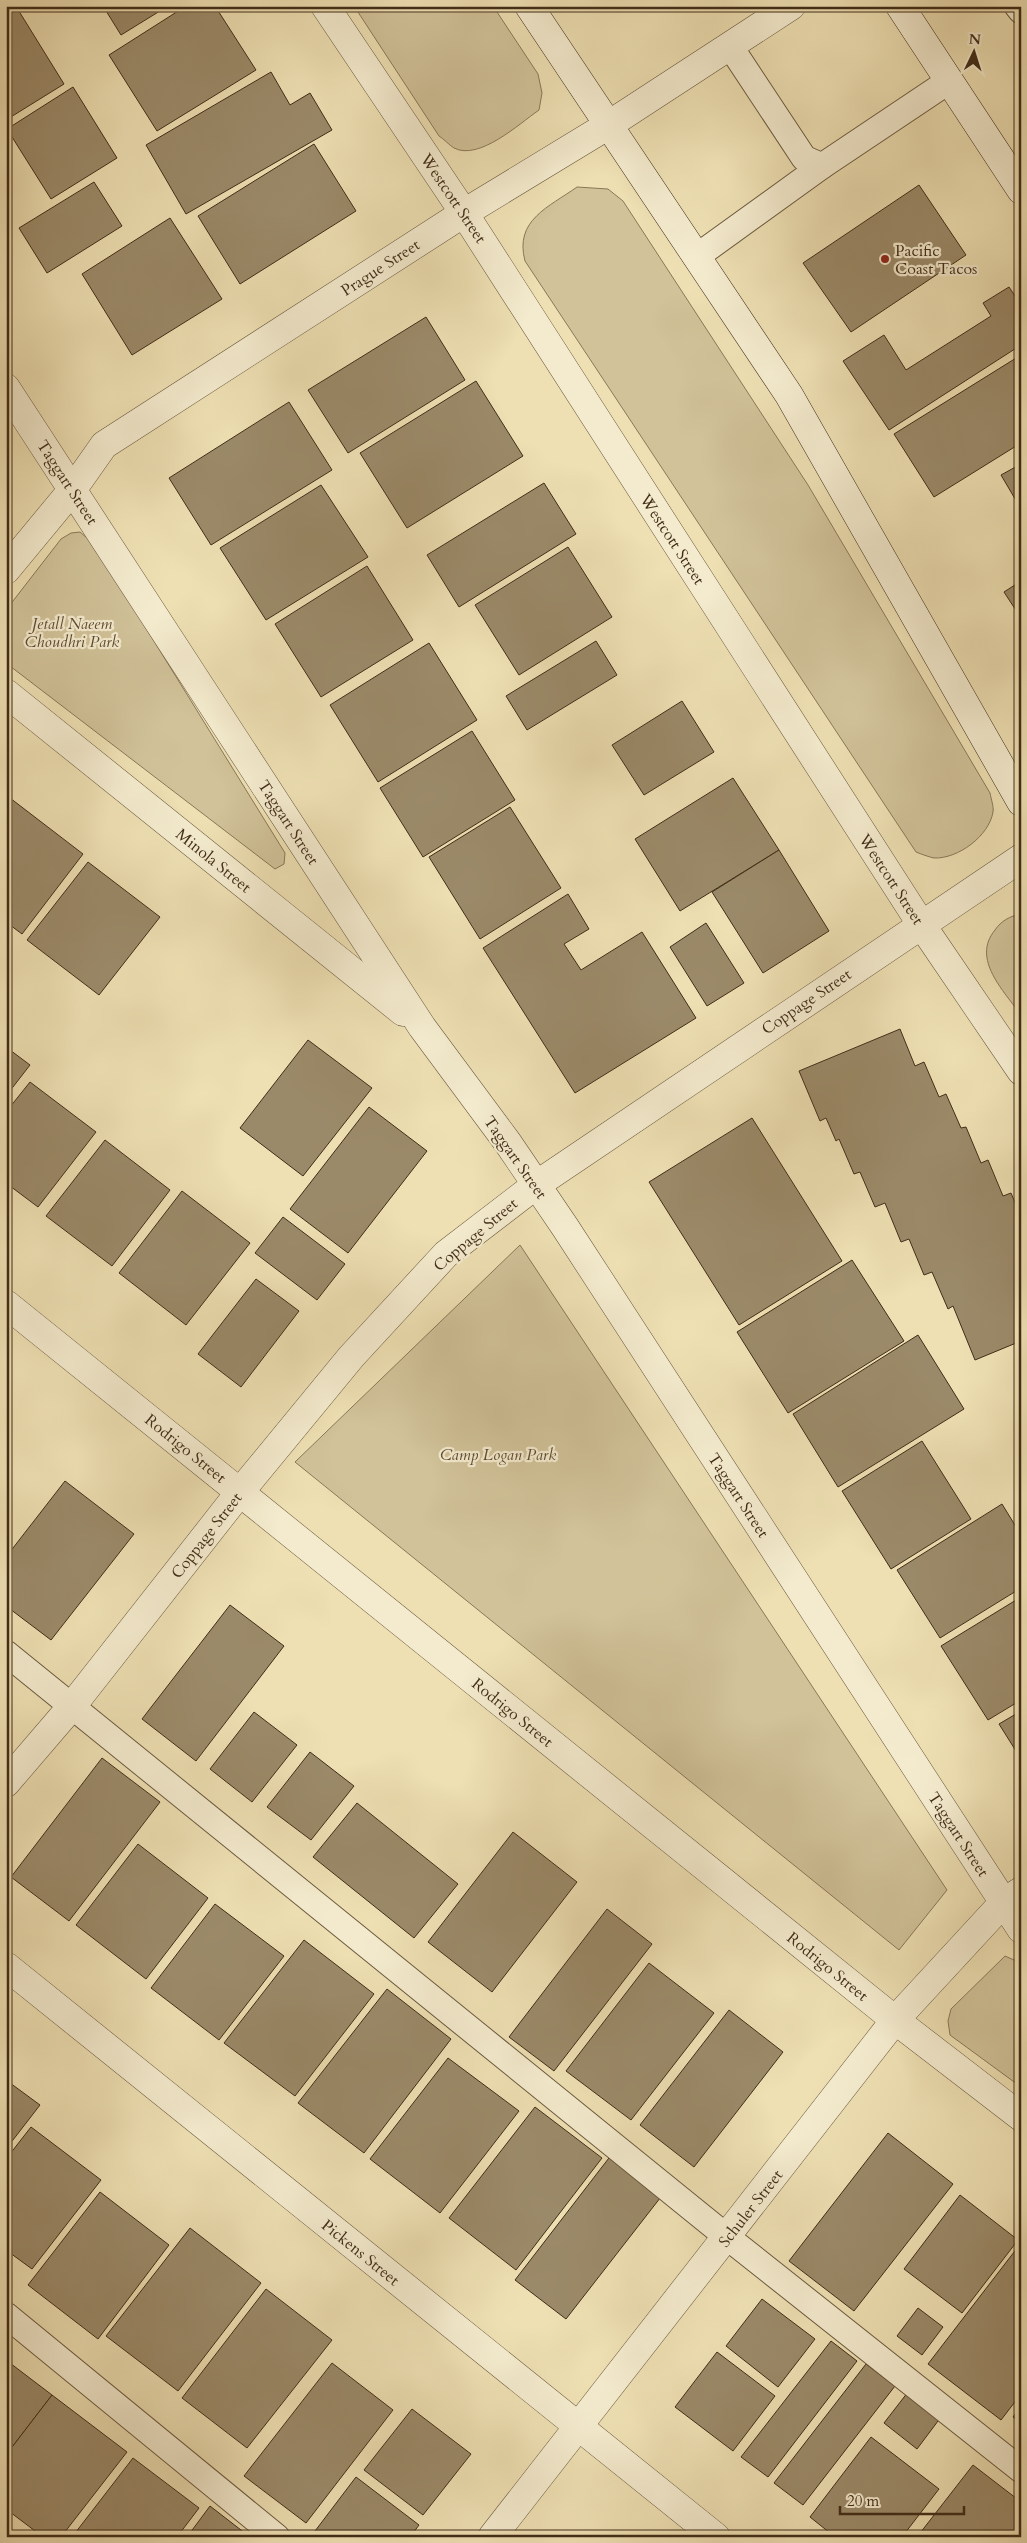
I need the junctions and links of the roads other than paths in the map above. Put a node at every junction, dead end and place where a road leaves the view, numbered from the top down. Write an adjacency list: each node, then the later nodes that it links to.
1 (325, 6): 12 (street, Westcott Street)
2 (529, 6): 9 (street)
3 (791, 6): 7 (street, Prague Street)
4 (900, 6): 8 (street)
5 (1017, 6): 6 (lane)
6 (1021, 11)
7 (730, 46): 9 (street, Prague Street); 10 (lane)
8 (949, 81): 10 (lane); 11 (street)
9 (607, 126): 12 (street, Prague Street); 13 (street)
10 (822, 166): 13 (lane)
11 (1021, 190)
12 (464, 213): 15 (street, Prague Street); 20 (street, Westcott Street)
13 (696, 257): 18 (street)
14 (6, 388): 15 (street, Taggart Street)
15 (73, 489): 16 (street, Prague Street); 21 (street, Taggart Street)
16 (6, 570)
17 (6, 693): 21 (street, Minola Street)
18 (1021, 802)
19 (1021, 858): 20 (street, Coppage Street)
20 (921, 924): 22 (street, Westcott Street); 23 (street, Coppage Street)
21 (422, 1027): 23 (street, Taggart Street)
22 (1021, 1071)
23 (536, 1185): 25 (street, Coppage Street); 29 (street, Taggart Street)
24 (6, 1304): 25 (street, Rodrigo Street)
25 (240, 1492): 27 (street, Coppage Street); 32 (street, Rodrigo Street)
26 (6, 1653): 27 (lane)
27 (72, 1706): 28 (street, Coppage Street); 34 (lane)
28 (6, 1783)
29 (1012, 1897): 30 (street, Taggart Street); 32 (street, Schuler Street)
30 (1021, 1928)
31 (6, 1966): 36 (street, Pickens Street)
32 (895, 2020): 33 (street, Rodrigo Street); 34 (street, Schuler Street)
33 (1021, 2117)
34 (727, 2237): 36 (street, Schuler Street); 37 (lane)
35 (6, 2315): 38 (lane)
36 (578, 2426): 39 (street, Schuler Street); 40 (street, Pickens Street)
37 (1021, 2470)
38 (277, 2537)
39 (492, 2537)
40 (716, 2537)

